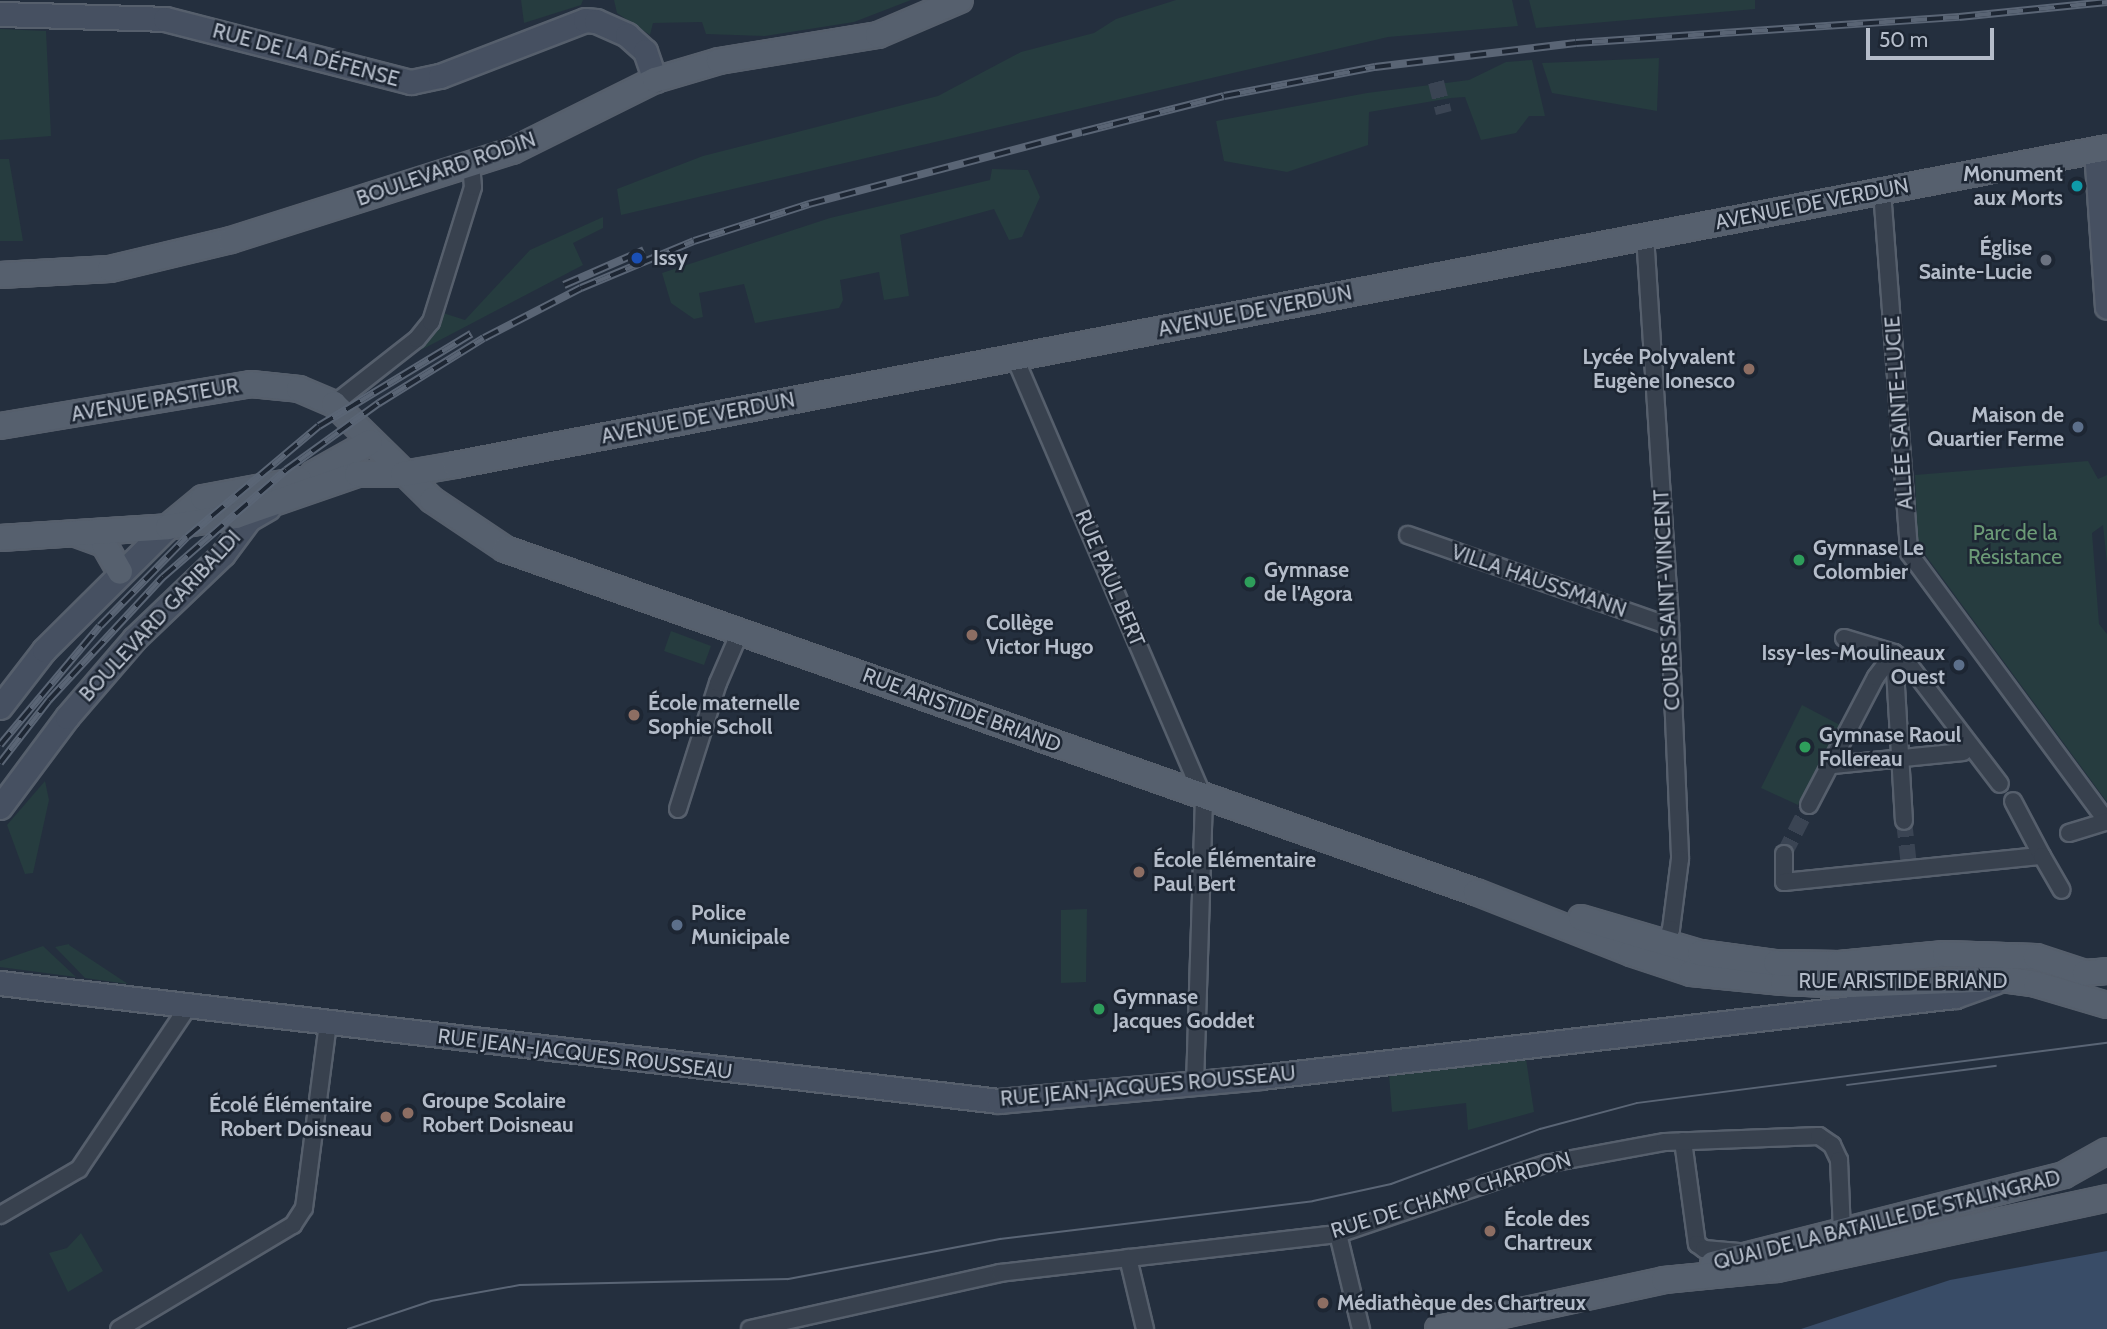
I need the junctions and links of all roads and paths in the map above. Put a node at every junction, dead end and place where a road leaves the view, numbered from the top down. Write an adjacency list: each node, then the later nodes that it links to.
1 (960, 0): 3 (main road, BOULEVARD RODIN)
2 (0, 14): 3 (street, RUE DE LA DÉFENSE)
3 (655, 80): 5 (main road, BOULEVARD RODIN)
4 (2101, 149): 6 (main road, AVENUE DE VERDUN); 9 (street)
5 (471, 165): 8 (main road, BOULEVARD RODIN); 11 (street)
6 (1882, 191): 7 (main road, AVENUE DE VERDUN); 39 (street, ALLÉE SAINTE-LUCIE)
7 (1645, 235): 10 (main road, AVENUE DE VERDUN); 22 (street, COURS SAINT-VINCENT)
8 (0, 275)
9 (2107, 307)
10 (1015, 358): 15 (main road, AVENUE DE VERDUN); 33 (street, RUE PAUL BERT)
11 (334, 404): 12 (main road, AVENUE PASTEUR); 13 (main road, AVENUE PASTEUR)
12 (0, 426)
13 (370, 442): 14 (main road); 15 (main road, AVENUE PASTEUR)
14 (313, 474): 15 (main road); 17 (main road)
15 (403, 474): 16 (main road); 23 (main road, RUE ARISTIDE BRIAND)
16 (279, 501): 17 (main road); 36 (street, BOULEVARD GARIBALDI)
17 (168, 527): 18 (main road); 21 (street)
18 (68, 532): 20 (main road); 21 (main road)
19 (1408, 536): 22 (street, VILLA HAUSSMANN)
20 (0, 538)
21 (120, 572): 26 (street)
22 (1670, 626): 44 (street, COURS SAINT-VINCENT)
23 (740, 632): 33 (main road, RUE ARISTIDE BRIAND); 37 (street)
24 (1844, 638): 25 (street)
25 (1894, 653): 27 (street); 30 (street); 31 (street)
26 (0, 707)
27 (1962, 732): 28 (street); 29 (street)
28 (1963, 752): 29 (street); 30 (street)
29 (1984, 760): 32 (street)
30 (1901, 761): 31 (street); 38 (street)
31 (1833, 765): 35 (street)
32 (2000, 783)
33 (1204, 798): 44 (main road, RUE ARISTIDE BRIAND); 51 (street)
34 (2013, 800): 42 (street)
35 (1809, 806)
36 (0, 807)
37 (678, 809)
38 (1904, 821)
39 (2107, 822): 40 (street)
40 (2069, 833)
41 (1784, 854): 42 (street)
42 (2042, 856): 43 (street)
43 (2062, 890)
44 (1662, 952): 45 (main road, RUE ARISTIDE BRIAND); 46 (main road, RUE ARISTIDE BRIAND)
45 (2107, 971)
46 (2002, 979): 48 (main road, RUE ARISTIDE BRIAND); 51 (street, RUE JEAN-JACQUES ROUSSEAU)
47 (0, 984): 49 (street, RUE JEAN-JACQUES ROUSSEAU)
48 (2107, 1005)
49 (188, 1007): 50 (street, RUE JEAN-JACQUES ROUSSEAU); 55 (street)
50 (328, 1023): 51 (street, RUE JEAN-JACQUES ROUSSEAU); 62 (street)
51 (1195, 1082)
52 (1683, 1141): 56 (street, RUE DE CHAMP CHARDON); 57 (street, RUE DE CHAMP CHARDON); 58 (street)
53 (2107, 1151): 56 (main road, QUAI DE LA BATAILLE DE STALINGRAD)
54 (2107, 1198): 60 (main road, QUAI DE LA BATAILLE DE STALINGRAD)
55 (0, 1215)
56 (1842, 1233): 58 (main road, QUAI DE LA BATAILLE DE STALINGRAD)
57 (1338, 1234): 59 (street, RUE DE CHAMP CHARDON); 65 (street)
58 (1748, 1253): 60 (main road, QUAI DE LA BATAILLE DE STALINGRAD)
59 (1128, 1258): 61 (street, RUE DE CHAMP CHARDON); 64 (street)
60 (1664, 1280): 66 (main road, QUAI DE LA BATAILLE DE STALINGRAD)
61 (775, 1325): 63 (street, RUE DE CHAMP CHARDON)
62 (119, 1329)
63 (750, 1329)
64 (1145, 1329)
65 (1361, 1329)
66 (1438, 1329)

